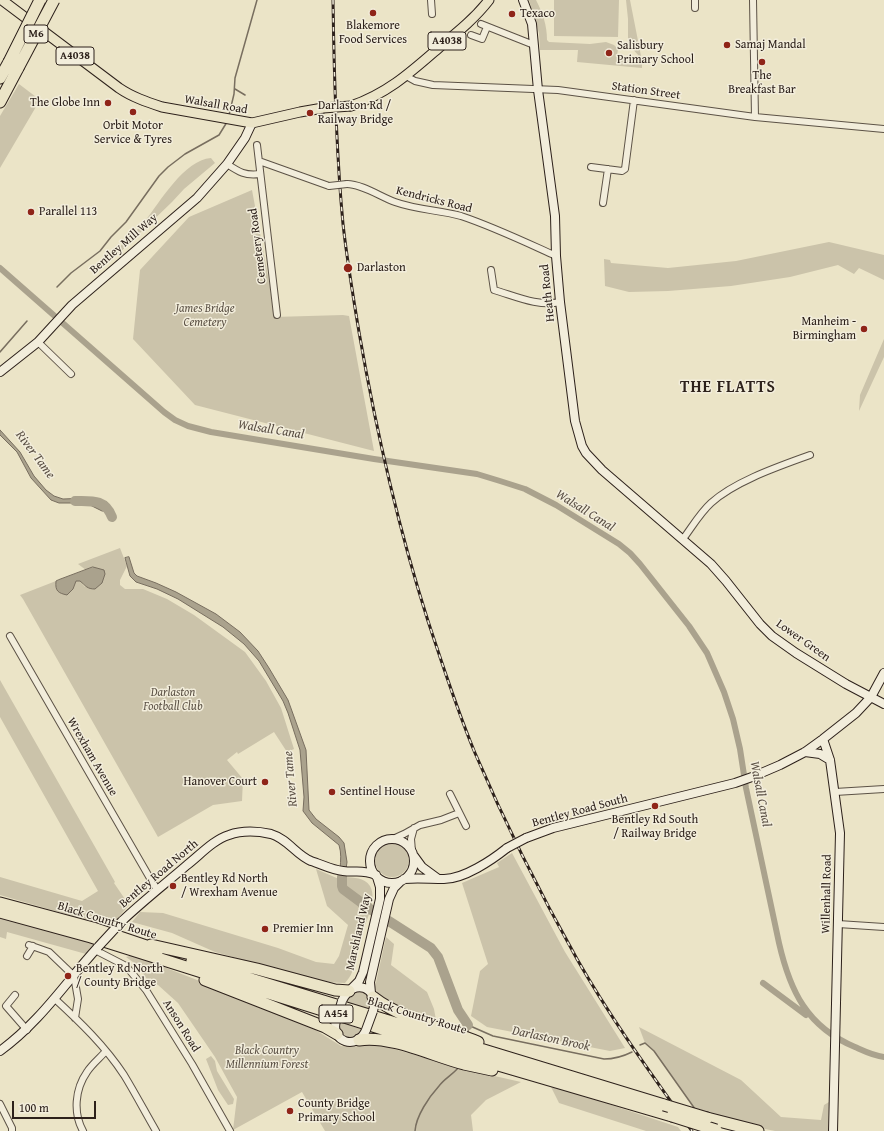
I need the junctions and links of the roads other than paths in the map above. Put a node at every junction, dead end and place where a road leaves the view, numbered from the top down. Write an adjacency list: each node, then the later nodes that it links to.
1 (2, 0): 20 (main road, Walsall Road / A4038)
2 (40, 0): 13 (highway, M6, bridge)
3 (54, 0): 13 (highway, M6, bridge)
4 (431, 0): 10 (street)
5 (489, 0): 14 (main road, A4038)
6 (523, 0): 12 (street, Heath Road)
7 (695, 0): 9 (street)
8 (753, 0): 19 (street)
9 (695, 8)
10 (432, 14)
11 (471, 35): 12 (street)
12 (534, 45): 16 (street, Heath Road)
13 (14, 65): 15 (highway, M6); 18 (highway, M6)
14 (406, 76): 16 (street, Station Street); 20 (main road, Walsall Road / A4038, bridge)
15 (0, 78)
16 (538, 90): 17 (street, Station Street); 29 (street, Heath Road)
17 (634, 100): 19 (street, Station Street); 26 (street)
18 (0, 102)
19 (755, 116): 21 (street, Station Street)
20 (252, 123): 24 (street, Bentley Mill Way)
21 (884, 129)
22 (257, 145): 23 (street, Cemetery Road)
23 (259, 161): 27 (street, Cemetery Road); 29 (street, Kendricks Road, bridge)
24 (227, 164): 27 (street); 33 (street, Bentley Mill Way)
25 (591, 168): 26 (street)
26 (608, 169): 28 (street)
27 (260, 174): 32 (street, Cemetery Road)
28 (603, 203)
29 (556, 256): 31 (street, Heath Road)
30 (492, 270): 31 (street)
31 (560, 302): 37 (street, Heath Road)
32 (277, 315)
33 (38, 342): 34 (street, Bentley Mill Way); 35 (street)
34 (0, 372)
35 (71, 374)
36 (810, 454): 37 (street)
37 (683, 539): 40 (street, Lower Green)
38 (10, 636): 58 (street, Wrexham Avenue)
39 (884, 673): 40 (street)
40 (870, 697): 41 (street, Lower Green); 42 (street)
41 (884, 704)
42 (823, 739): 43 (street); 44 (street, Willenhall Road)
43 (805, 752): 44 (street); 56 (street, Bentley Road South, bridge)
44 (830, 760): 46 (street, Willenhall Road)
45 (884, 789): 46 (street)
46 (835, 792): 61 (street, Willenhall Road)
47 (450, 794): 48 (street)
48 (459, 813): 49 (street); 50 (street)
49 (466, 826)
50 (414, 828): 51 (street); 52 (street)
51 (393, 839): 52 (street); 53 (street)
52 (412, 851): 56 (street); 57 (street)
53 (370, 857): 54 (street); 55 (street)
54 (351, 871): 55 (street, Bentley Road North); 58 (street, Bentley Road North)
55 (377, 876): 57 (street); 68 (street, Marshland Way)
56 (438, 879): 57 (street, Bentley Road South)
57 (402, 880): 69 (street, Marshland Way)
58 (157, 889): 64 (street, Bentley Road North, bridge)
59 (0, 903): 63 (highway, Black Country Route / A454)
60 (0, 912): 65 (highway, Black Country Route / A454)
61 (838, 924): 62 (street); 87 (street, Willenhall Road)
62 (884, 927)
63 (130, 940): 68 (highway); 78 (highway, Black Country Route / A454)
64 (97, 948): 67 (street, Bentley Road North); 85 (street, Anson Road)
65 (150, 955): 74 (highway); 79 (highway, Black Country Route / A454)
66 (27, 956): 67 (street)
67 (74, 976): 71 (street, Bentley Road North); 72 (street)
68 (350, 990): 69 (street); 74 (street, bridge)
69 (372, 995): 75 (street, bridge); 78 (highway)
70 (15, 996): 73 (street)
71 (55, 999): 72 (street); 73 (street, Bentley Road North)
72 (75, 1018): 77 (street)
73 (27, 1030): 76 (street, Bentley Road North)
74 (337, 1034): 75 (street)
75 (359, 1040): 79 (highway)
76 (0, 1051)
77 (106, 1051): 83 (street); 84 (street)
78 (540, 1068): 86 (highway, Black Country Route / A454, bridge)
79 (561, 1084): 81 (highway, Black Country Route / A454, bridge)
80 (0, 1104): 82 (street)
81 (718, 1130)
82 (12, 1131)
83 (83, 1131)
84 (156, 1131)
85 (230, 1131)
86 (758, 1131)
87 (833, 1131)

